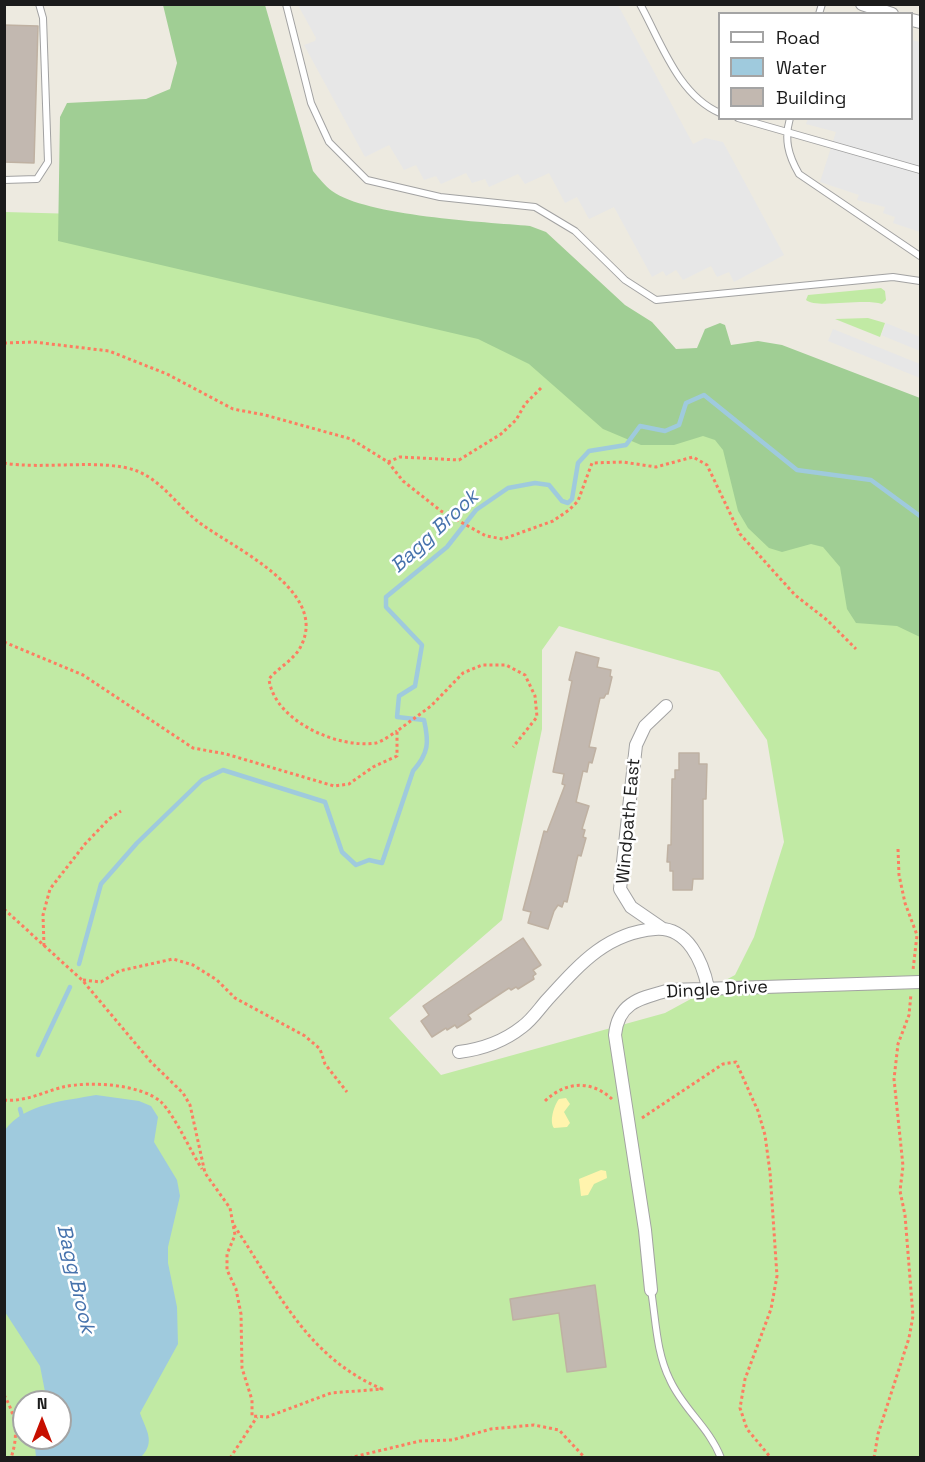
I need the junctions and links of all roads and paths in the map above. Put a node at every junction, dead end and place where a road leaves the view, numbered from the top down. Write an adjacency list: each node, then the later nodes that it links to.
1 (39, 4): 11 (lane)
2 (286, 4): 13 (lane)
3 (640, 4): 6 (lane)
4 (862, 4): 5 (street)
5 (886, 12)
6 (718, 112)
7 (744, 120): 9 (lane)
8 (789, 120): 9 (lane)
9 (786, 133): 10 (lane); 12 (lane)
10 (921, 170)
11 (4, 180)
12 (921, 256)
13 (921, 281)
14 (4, 343): 16 (path)
15 (541, 388): 16 (path)
16 (388, 462): 19 (path)
17 (4, 463): 21 (path)
18 (4, 642): 21 (path)
19 (856, 649)
20 (666, 706): 26 (street, Windpath East)
21 (398, 730): 22 (path)
22 (513, 747)
23 (121, 812): 27 (path)
24 (898, 849): 29 (path)
25 (4, 909): 27 (path)
26 (663, 928): 30 (street, Windpath East); 31 (street)
27 (44, 946): 28 (path)
28 (81, 980): 32 (path); 37 (path)
29 (916, 982): 30 (street, Dingle Drive); 48 (path)
30 (708, 988): 36 (street, Dingle Drive)
31 (459, 1052)
32 (347, 1092)
33 (4, 1100): 37 (path)
34 (613, 1100): 35 (path)
35 (545, 1101)
36 (627, 1117): 39 (street, Dingle Drive); 47 (path)
37 (205, 1173): 38 (path)
38 (233, 1224): 41 (path); 41 (path)
39 (651, 1290): 46 (lane)
40 (4, 1395): 42 (path)
41 (258, 1416): 43 (path)
42 (11, 1458)
43 (230, 1458)
44 (349, 1458): 45 (path)
45 (585, 1458)
46 (721, 1458)
47 (771, 1458)
48 (874, 1458)

